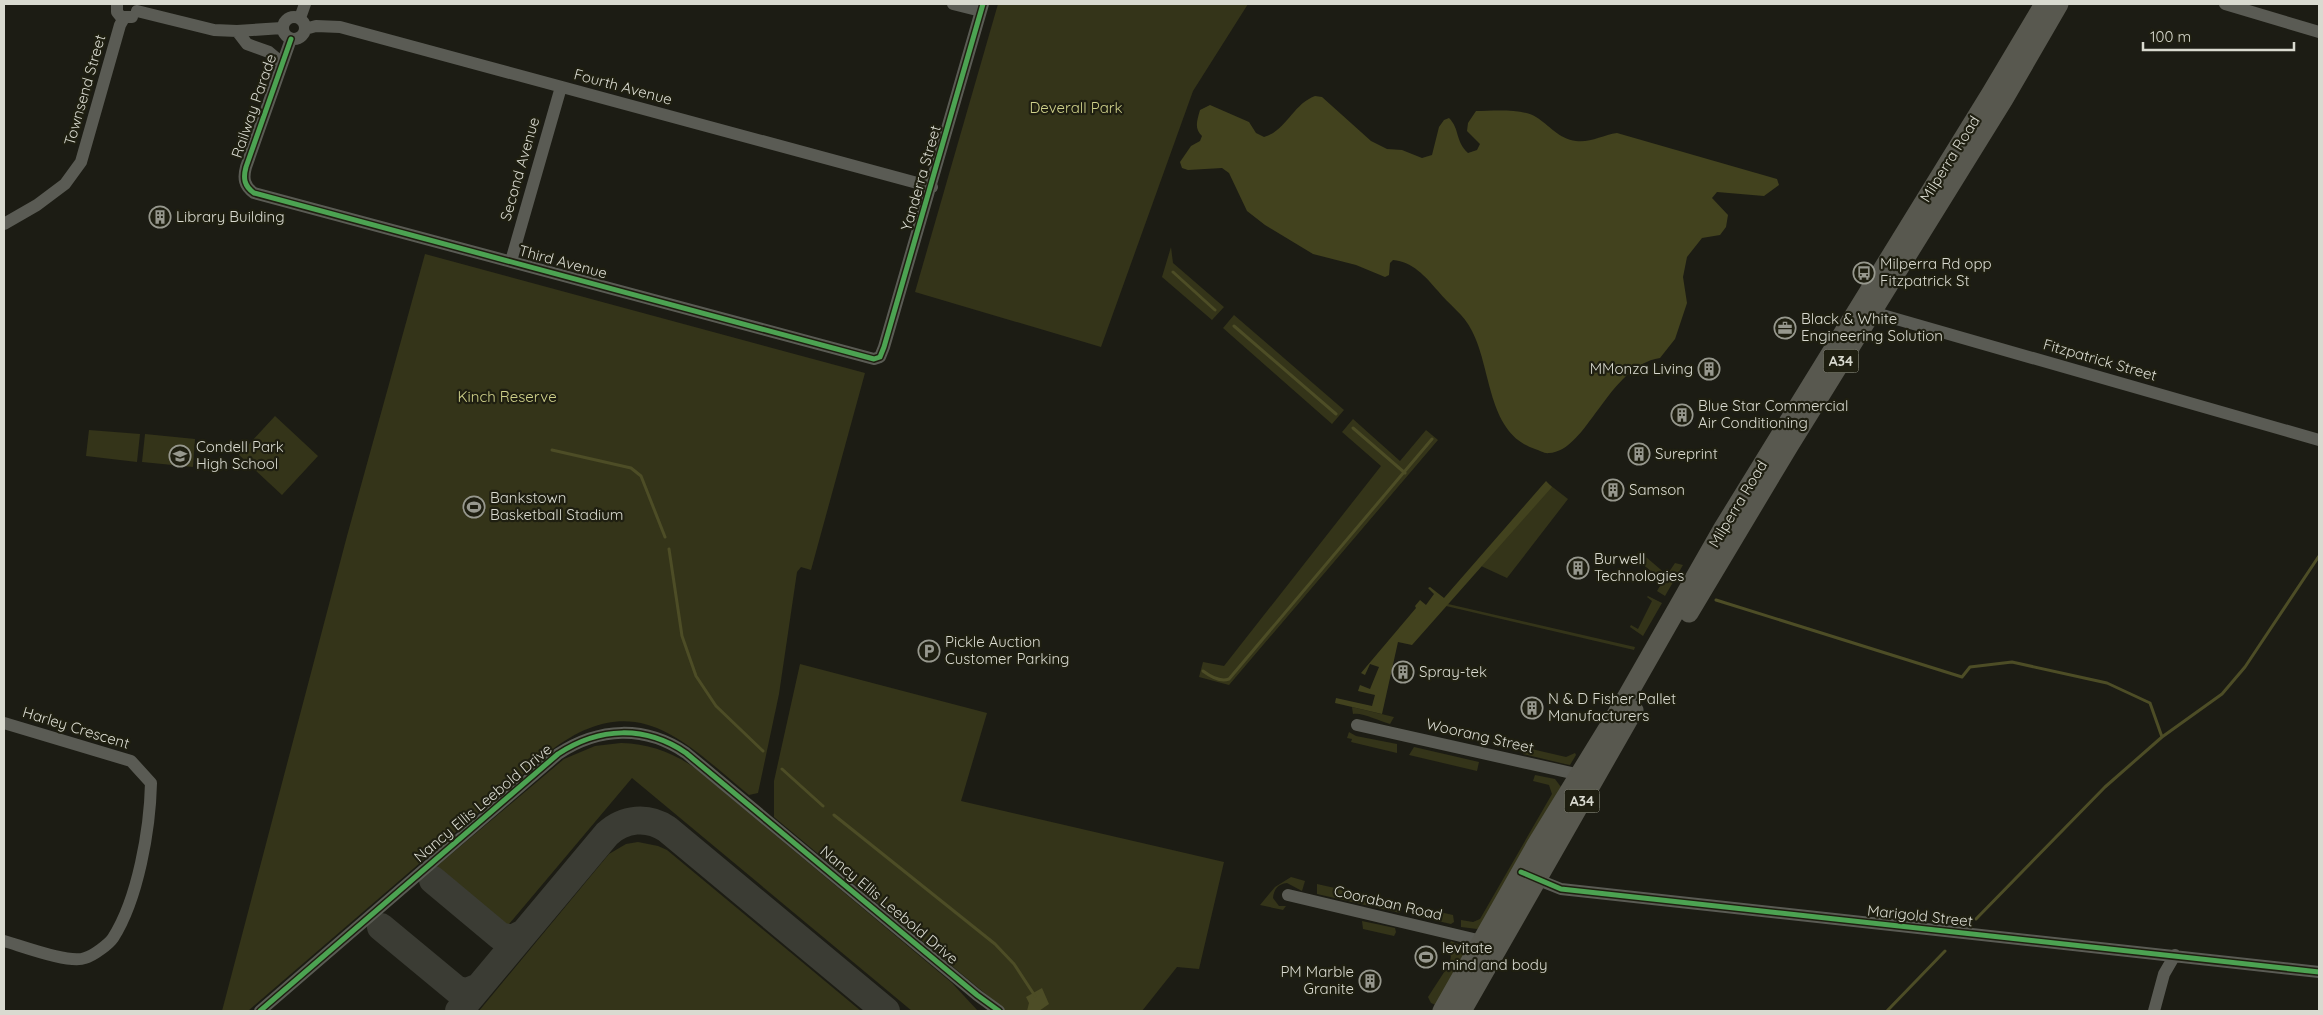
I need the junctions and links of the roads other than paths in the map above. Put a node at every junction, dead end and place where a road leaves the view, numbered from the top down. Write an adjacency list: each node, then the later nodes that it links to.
1 (116, 4): 9 (street)
2 (305, 4): 10 (street)
3 (953, 4): 8 (street)
4 (2044, 4): 26 (highway, Milperra Road / A34)
5 (2059, 4): 21 (highway, Milperra Road / A34)
6 (2225, 4): 13 (street)
7 (137, 7): 9 (street); 12 (street)
8 (982, 8): 18 (street, Yanderra Street)
9 (124, 18): 19 (street, Townsend Street)
10 (303, 23): 11 (street); 14 (street); 16 (street, Fourth Avenue)
11 (282, 28): 12 (street); 14 (street)
12 (237, 31): 15 (street)
13 (2319, 32)
14 (291, 39): 15 (street, Railway Parade)
15 (282, 64): 17 (street, Railway Parade)
16 (561, 87): 18 (street, Fourth Avenue); 20 (street, Second Avenue)
17 (244, 181): 20 (street, Third Avenue)
18 (932, 187): 22 (street, Yanderra Street)
19 (4, 224)
20 (511, 261): 22 (street, Third Avenue)
21 (1872, 312): 23 (street, Fitzpatrick Street); 26 (highway, Milperra Road / A34)
22 (879, 358)
23 (2319, 440)
24 (4, 723): 29 (street, Harley Crescent)
25 (1357, 725): 26 (street, Woorang Street)
26 (1588, 777): 27 (highway, Milperra Road / A34)
27 (1530, 876): 30 (highway, Milperra Road / A34); 31 (street, Marigold Street); 38 (highway, Milperra Road / A34)
28 (1288, 896): 30 (street, Cooraban Road)
29 (4, 941)
30 (1482, 941): 37 (highway, Milperra Road / A34)
31 (2175, 956): 32 (street, Marigold Street); 39 (street)
32 (2319, 972)
33 (977, 996): 34 (street, Nancy Ellis Leebold Drive); 35 (street, Nancy Ellis Leebold Drive); 36 (street, Nancy Ellis Leebold Drive)
34 (260, 1011)
35 (985, 1011)
36 (999, 1011)
37 (1442, 1011)
38 (1462, 1011)
39 (2154, 1011)

